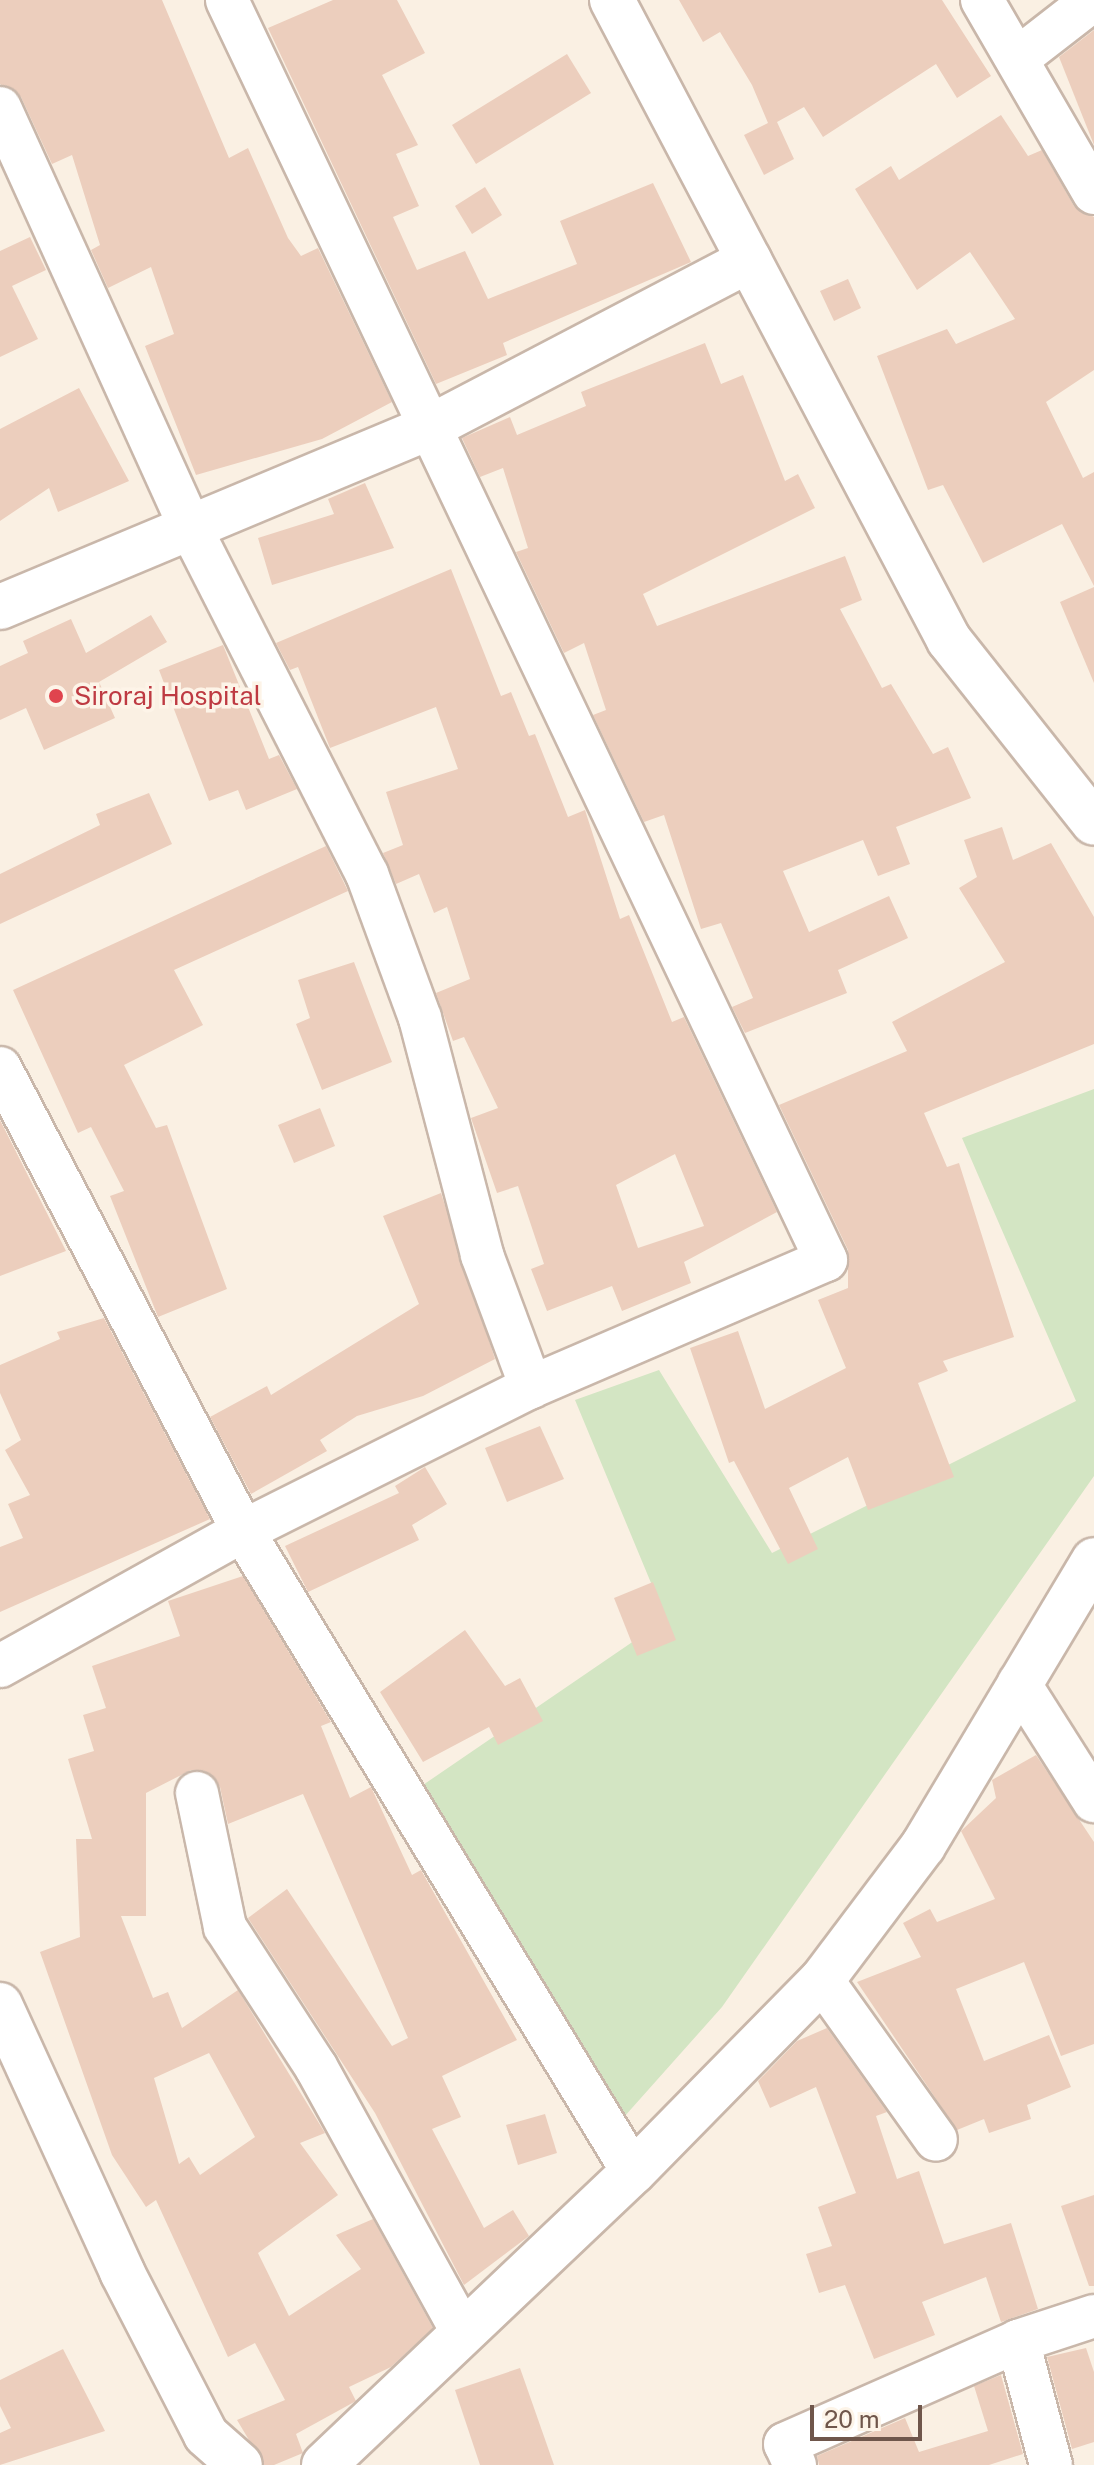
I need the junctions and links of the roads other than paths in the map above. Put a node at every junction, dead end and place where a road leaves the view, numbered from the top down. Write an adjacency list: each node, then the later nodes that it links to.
1 (227, 0): 9 (street)
2 (612, 0): 8 (main road)
3 (982, 0): 5 (street)
4 (1093, 0): 5 (street)
5 (1017, 59): 7 (street)
6 (0, 108): 10 (street)
7 (1094, 193)
8 (749, 260): 9 (main road); 12 (main road)
9 (430, 427): 10 (main road); 14 (street)
10 (189, 525): 11 (main road); 14 (street)
11 (0, 607)
12 (1094, 823)
13 (0, 1068): 15 (street)
14 (531, 1387): 15 (street)
15 (243, 1531): 17 (street); 24 (street)
16 (1094, 1560): 18 (main road)
17 (0, 1666)
18 (1019, 1683): 20 (street); 21 (main road)
19 (197, 1793): 26 (street)
20 (1094, 1801)
21 (822, 1980): 23 (street); 24 (main road)
22 (0, 2005): 28 (main road)
23 (936, 2140)
24 (633, 2172): 26 (main road)
25 (1094, 2316): 27 (street)
26 (463, 2333): 29 (main road)
27 (1018, 2341): 30 (street); 31 (street)
28 (240, 2465)
29 (324, 2465)
30 (795, 2465)
31 (1051, 2465)

